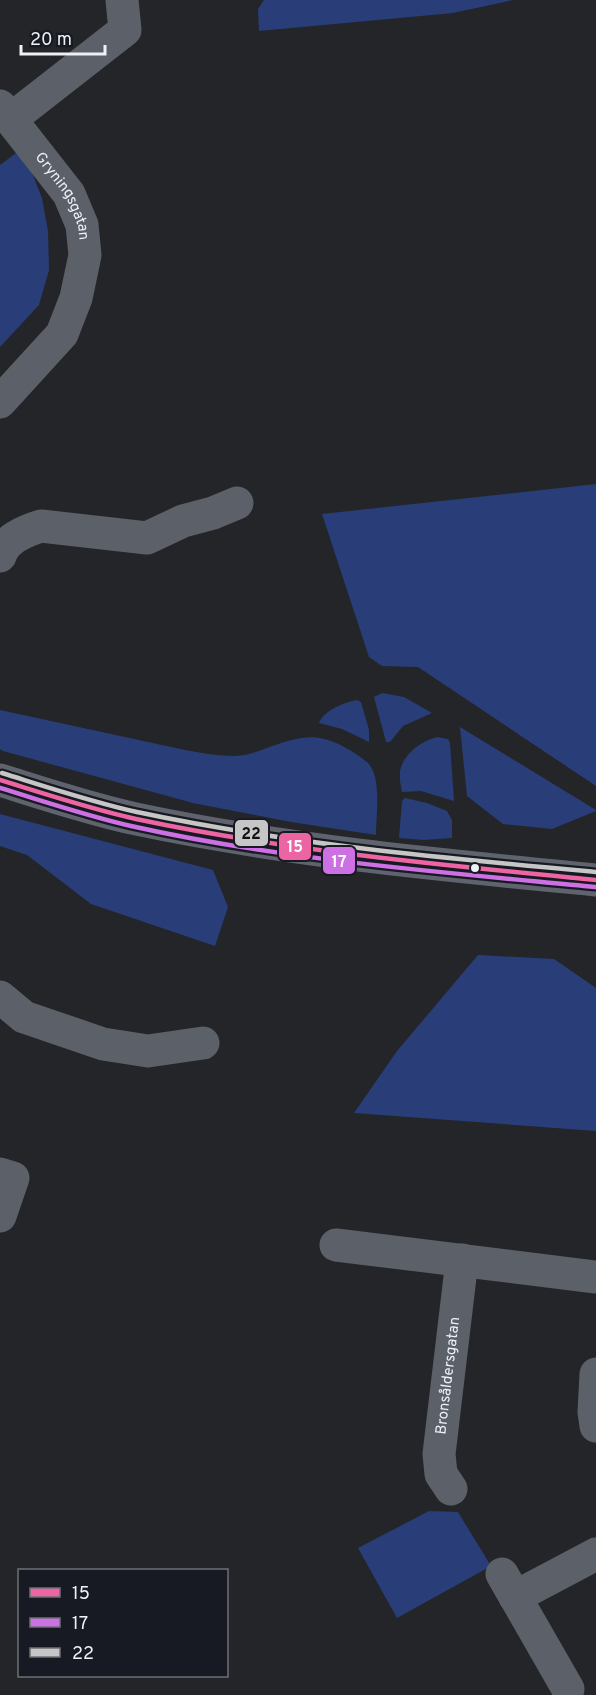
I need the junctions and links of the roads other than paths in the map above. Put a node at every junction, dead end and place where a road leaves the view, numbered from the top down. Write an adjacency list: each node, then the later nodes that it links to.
1 (122, 0): 2 (street, Gryningsgatan)
2 (6, 112): 3 (street, Gryningsgatan)
3 (0, 402)
4 (237, 503): 5 (street)
5 (0, 556)
6 (0, 780): 8 (main road)
7 (596, 867): 8 (main road)
8 (502, 871): 9 (main road)
9 (596, 880)
10 (0, 997): 11 (street)
11 (202, 1043)
12 (0, 1174): 13 (street)
13 (0, 1216)
14 (336, 1245): 15 (street)
15 (462, 1260): 16 (street); 19 (street, Bronsåldersgatan)
16 (596, 1277)
17 (596, 1374): 18 (street)
18 (596, 1426)
19 (450, 1489)
20 (596, 1554): 21 (street)
21 (568, 1689)

